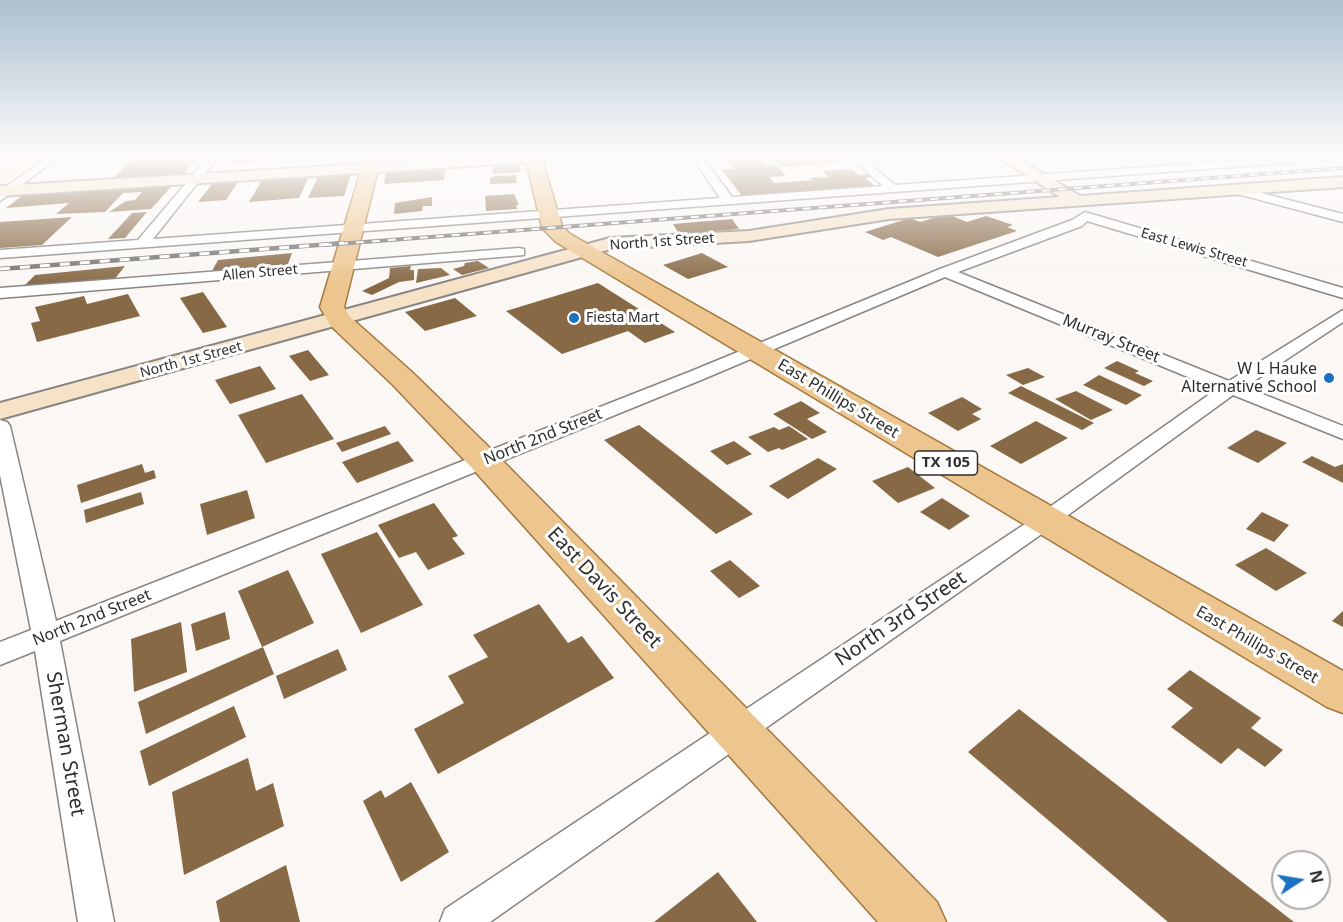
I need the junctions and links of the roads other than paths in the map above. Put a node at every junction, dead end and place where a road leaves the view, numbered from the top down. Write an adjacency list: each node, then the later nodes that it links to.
1 (177, 200): 11 (street)
2 (361, 200): 12 (main road)
3 (544, 200): 10 (main road)
4 (728, 200): 10 (street)
5 (1072, 200): 8 (street, East Lewis Street)
6 (1154, 200): 8 (street)
7 (1273, 200): 9 (street)
8 (1082, 209): 13 (street, North 1st Street); 16 (street, North 2nd Street); 18 (street, East Lewis Street)
9 (1343, 218)
10 (549, 221): 12 (street); 13 (main road, East Phillips Street / TX 105)
11 (142, 244): 12 (street); 15 (street)
12 (347, 246): 14 (street, Allen Street); 17 (street, Allen Street); 20 (main road)
13 (583, 250): 20 (street, North 1st Street); 21 (main road, East Phillips Street / TX 105)
14 (519, 252)
15 (0, 254)
16 (945, 272): 21 (street, North 2nd Street); 22 (street, Murray Street)
17 (0, 293)
18 (1343, 293)
19 (1343, 315): 22 (street, North 3rd Street)
20 (339, 320): 23 (street, North 1st Street); 26 (main road, East Davis Street)
21 (757, 351): 26 (street, North 2nd Street); 27 (main road, East Phillips Street / TX 105)
22 (1232, 387): 25 (street, Murray Street); 27 (street, North 3rd Street)
23 (0, 411)
24 (0, 426): 28 (street, Sherman Street)
25 (1343, 433)
26 (484, 461): 28 (street, North 2nd Street); 31 (main road, East Davis Street)
27 (1045, 521): 30 (main road, East Phillips Street / TX 105); 31 (street, North 3rd Street)
28 (46, 636): 29 (street, North 2nd Street); 32 (street, Sherman Street)
29 (0, 654)
30 (1343, 694)
31 (738, 731): 33 (street, North 3rd Street); 34 (main road, East Davis Street)
32 (96, 922)
33 (458, 922)
34 (917, 922)

